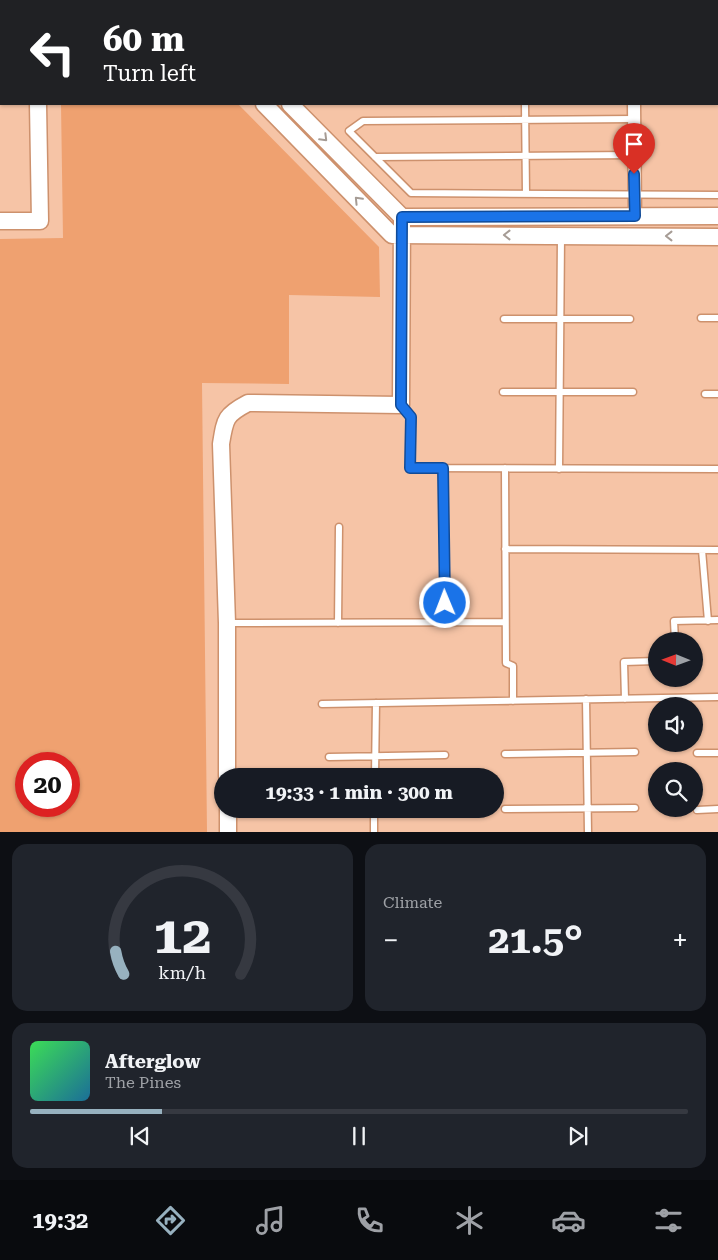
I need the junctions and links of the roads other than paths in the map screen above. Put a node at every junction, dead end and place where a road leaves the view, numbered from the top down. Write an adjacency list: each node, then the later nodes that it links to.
1 (38, 105): 17 (street)
2 (265, 105): 18 (street, one-way to 2)
3 (291, 105): 16 (street, one-way to 16)
4 (525, 105): 7 (lane)
5 (634, 105): 6 (street)
6 (634, 119): 7 (lane); 8 (street)
7 (525, 120): 9 (lane); 10 (lane)
8 (634, 154): 9 (lane); 12 (street)
9 (525, 156): 10 (lane); 11 (lane)
10 (375, 157): 11 (lane)
11 (526, 194): 12 (lane)
12 (635, 194): 13 (lane); 14 (street)
13 (718, 195)
14 (635, 216): 15 (street); 16 (street)
15 (718, 216)
16 (402, 217): 18 (street)
17 (0, 222)
18 (402, 235): 19 (street, one-way to 18); 31 (street)
19 (561, 236): 20 (street, one-way to 19); 24 (lane)
20 (718, 237)
21 (701, 318): 22 (lane)
22 (718, 318)
23 (504, 319): 24 (lane)
24 (560, 319): 25 (lane); 27 (lane)
25 (630, 319)
26 (503, 392): 27 (lane)
27 (560, 392): 28 (lane); 34 (lane)
28 (633, 392)
29 (705, 394): 30 (lane)
30 (718, 394)
31 (401, 405): 32 (lane); 44 (street)
32 (443, 468): 33 (lane); 42 (lane)
33 (505, 468): 34 (lane); 37 (lane)
34 (560, 469): 35 (lane)
35 (718, 469)
36 (340, 528): 45 (lane)
37 (506, 549): 38 (lane); 43 (lane)
38 (702, 550): 39 (lane); 41 (lane)
39 (718, 550)
40 (718, 620): 41 (lane)
41 (708, 621): 46 (lane)
42 (445, 622): 43 (lane); 45 (lane)
43 (506, 622): 51 (lane)
44 (226, 623): 45 (lane); 62 (street)
45 (338, 623)
46 (675, 632)
47 (648, 661): 50 (lane)
48 (718, 697): 50 (lane)
49 (586, 699): 50 (lane); 51 (lane); 55 (lane)
50 (625, 699)
51 (513, 701): 52 (lane)
52 (376, 703): 53 (lane); 60 (lane)
53 (322, 704)
54 (634, 752): 55 (lane)
55 (587, 753): 58 (lane); 65 (lane)
56 (697, 753): 57 (lane)
57 (718, 753)
58 (505, 754)
59 (445, 755): 60 (lane)
60 (375, 756): 61 (lane); 63 (lane)
61 (329, 757)
62 (227, 768)
63 (375, 768)
64 (505, 808): 65 (lane)
65 (588, 808): 66 (lane); 73 (lane)
66 (635, 808)
67 (718, 809): 68 (lane)
68 (703, 810)
69 (228, 818): 71 (street)
70 (374, 818): 72 (lane)
71 (228, 832)
72 (374, 832)
73 (588, 832)

